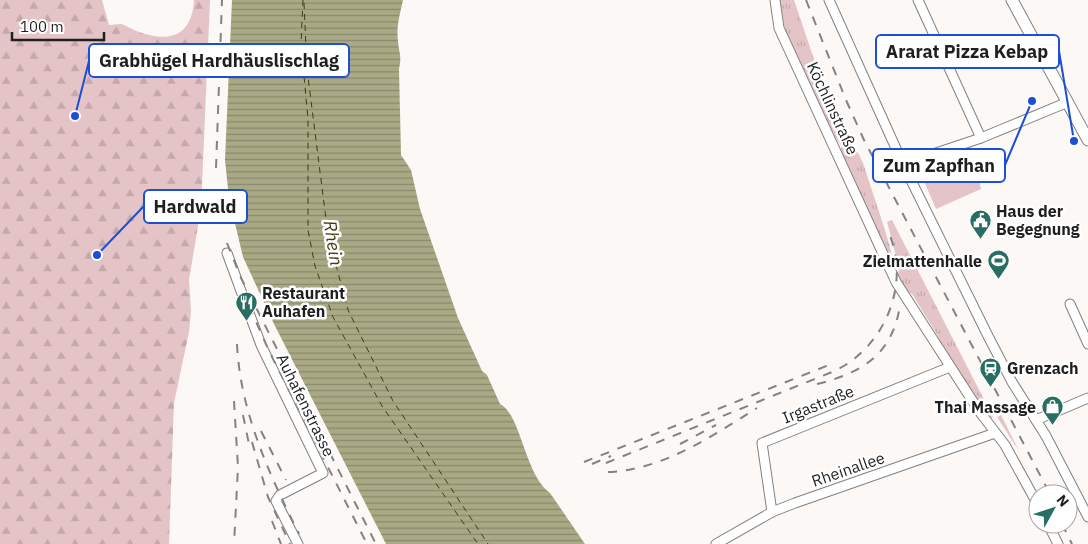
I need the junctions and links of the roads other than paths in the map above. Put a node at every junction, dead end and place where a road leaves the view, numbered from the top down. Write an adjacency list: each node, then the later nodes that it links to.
1 (774, 0): 12 (street, Köchlinstraße)
2 (829, 0): 8 (street)
3 (918, 0): 6 (street)
4 (1012, 0): 5 (main road)
5 (1068, 102): 6 (street); 7 (main road)
6 (981, 138): 8 (street)
7 (1088, 140)
8 (903, 164): 14 (street)
9 (227, 253): 19 (street, Auhafenstrasse)
10 (1070, 304): 11 (street)
11 (1088, 344)
12 (950, 367): 15 (street, Köchlinstraße); 17 (street, Irgastraße)
13 (1088, 398): 14 (street)
14 (1036, 420): 18 (street)
15 (995, 433): 16 (street, Köchlinstraße); 17 (street, Rheinallee)
16 (1028, 486)
17 (772, 512): 20 (street, Rheinallee)
18 (1088, 517)
19 (298, 544)
20 (716, 544)

